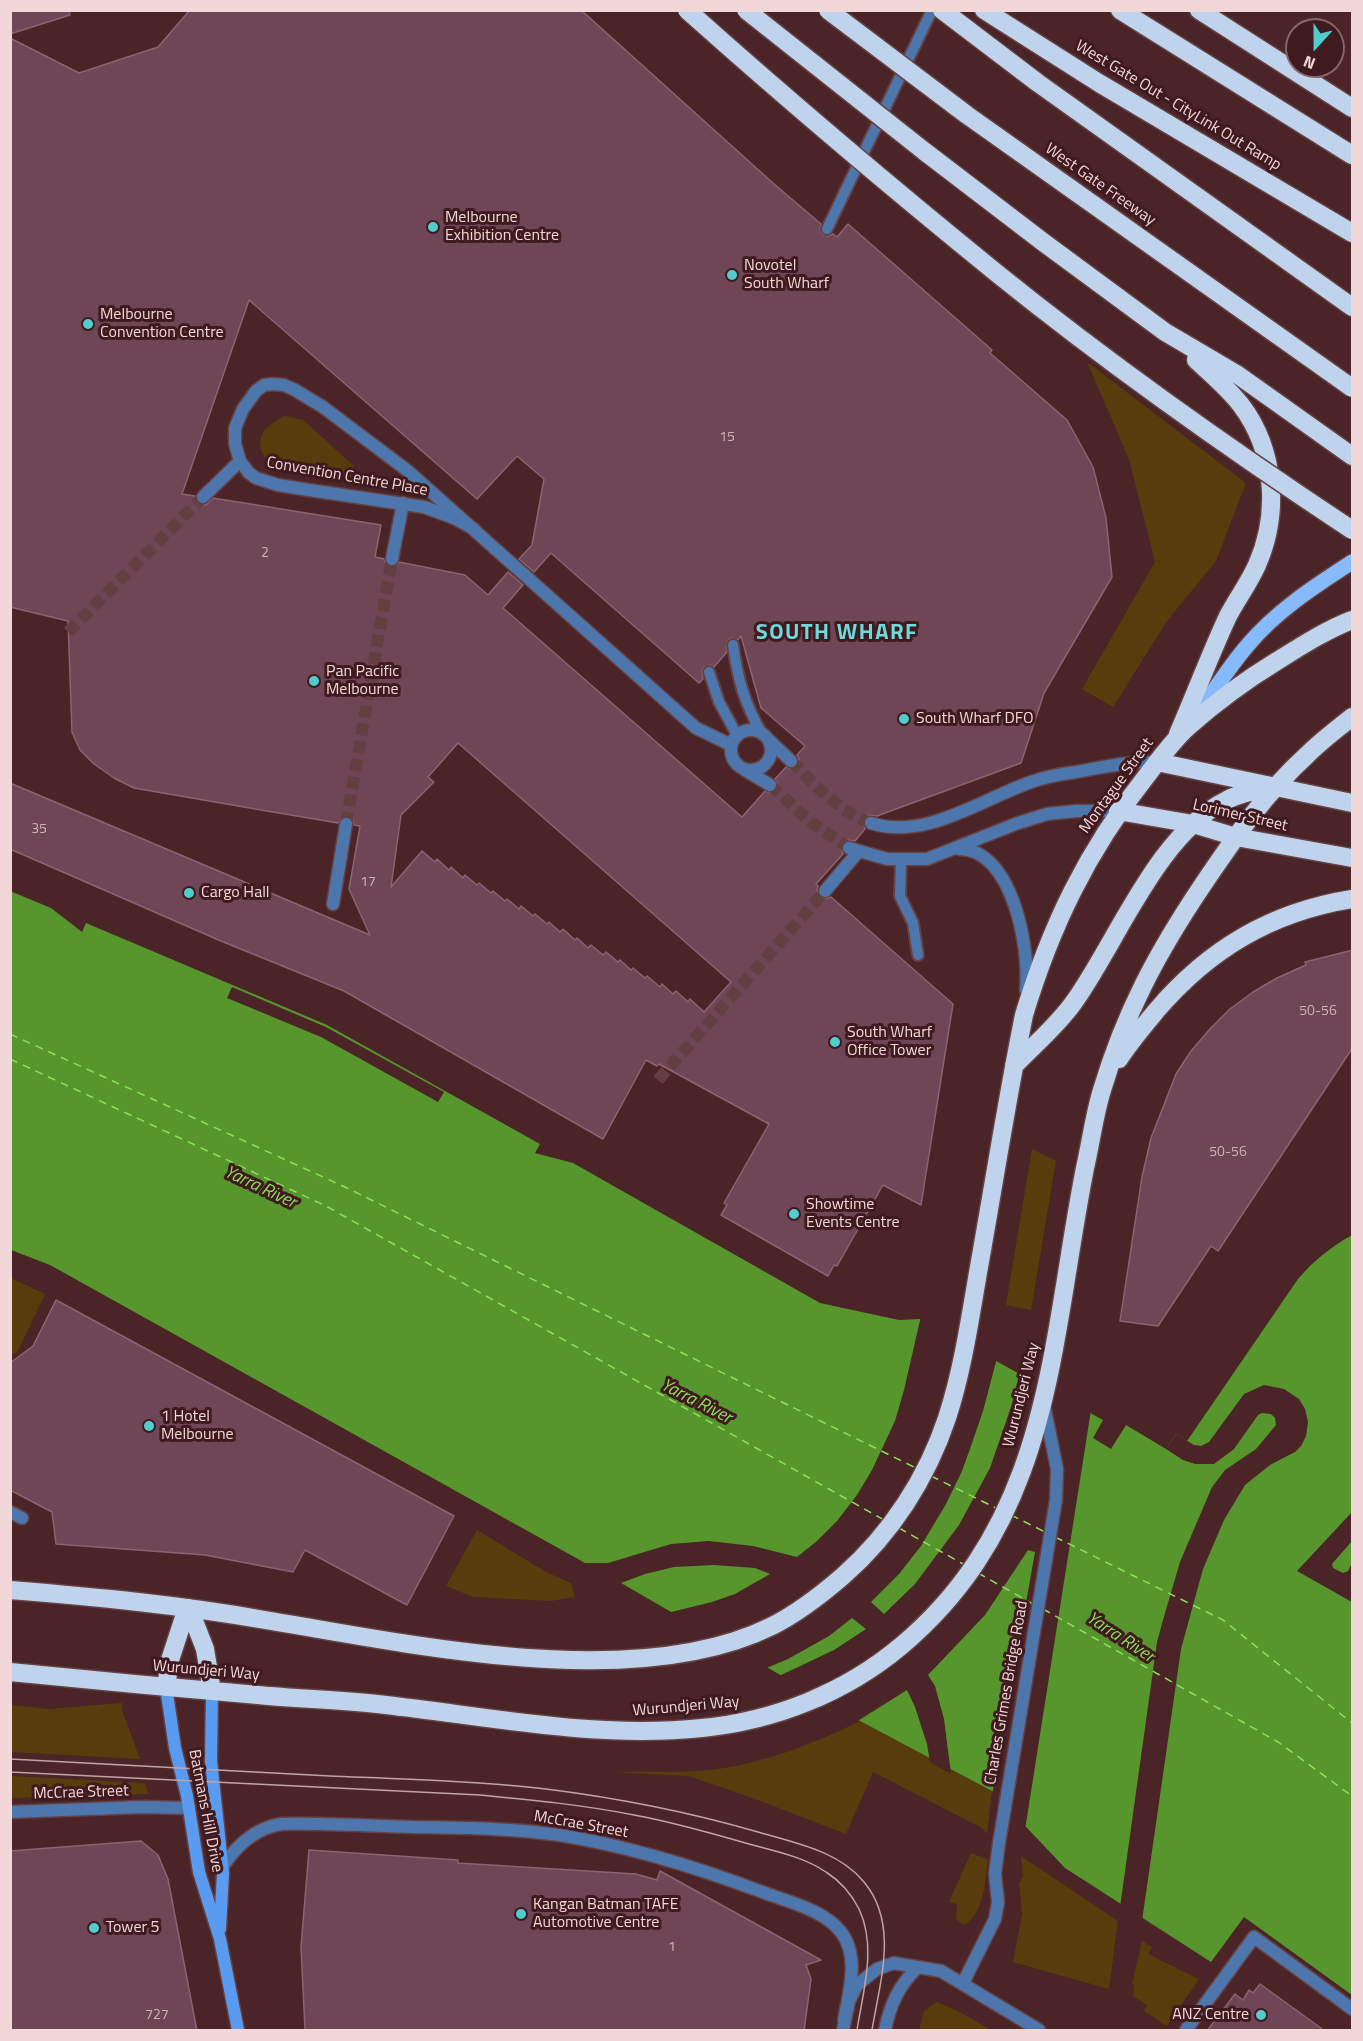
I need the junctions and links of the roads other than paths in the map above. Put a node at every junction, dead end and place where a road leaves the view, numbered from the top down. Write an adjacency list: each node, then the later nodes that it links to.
1 (687, 10): 20 (highway, bridge)
2 (746, 10): 13 (highway, bridge)
3 (828, 10): 14 (highway, West Gate Freeway, bridge)
4 (984, 10): 11 (highway, West Gate Out - CityLink Out Ramp)
5 (1120, 10): 9 (highway)
6 (1199, 10): 8 (highway)
7 (933, 12): 10 (lane); 12 (highway)
8 (1353, 108)
9 (1353, 155)
10 (827, 229)
11 (1353, 233)
12 (1353, 307)
13 (1166, 332): 15 (highway); 30 (highway)
14 (1353, 388)
15 (1353, 456)
16 (240, 460): 17 (street); 18 (street, Convention Centre Place); 19 (street, Convention Centre Place)
17 (203, 497)
18 (403, 503): 19 (street, Convention Centre Place); 21 (street)
19 (474, 530): 29 (street, Convention Centre Place)
20 (1353, 530)
21 (392, 559)
22 (1353, 562): 27 (main road, Montague Street)
23 (1353, 620): 27 (highway)
24 (733, 645): 28 (lane)
25 (709, 672): 29 (lane)
26 (1353, 717): 35 (highway)
27 (1188, 726): 30 (highway, Montague Street)
28 (764, 736): 29 (street); 31 (street); 33 (street)
29 (734, 740): 33 (street)
30 (1175, 740): 32 (highway, Montague Street)
31 (791, 761)
32 (1157, 762): 35 (highway); 37 (highway, Montague Street); 38 (street)
33 (745, 770): 34 (street)
34 (770, 785)
35 (1275, 787): 36 (highway); 40 (highway); 41 (highway)
36 (1353, 803)
37 (1118, 812): 40 (highway, Lorimer Street); 42 (street); 49 (highway, Montague Street)
38 (871, 823)
39 (346, 824): 47 (street)
40 (1193, 824): 41 (highway, Lorimer Street); 50 (highway)
41 (1236, 837): 43 (highway, Lorimer Street); 51 (highway)
42 (955, 849): 44 (street); 49 (street)
43 (1353, 858)
44 (901, 860): 45 (street); 48 (lane)
45 (825, 891)
46 (1353, 899): 51 (highway)
47 (333, 904)
48 (918, 955)
49 (1024, 1015): 50 (highway, Montague Street)
50 (1014, 1066): 56 (highway, Montague Street)
51 (1100, 1095): 52 (highway, Wurundjeri Way)
52 (1043, 1402): 59 (highway, Wurundjeri Way); 65 (street, Charles Grimes Bridge Road)
53 (10, 1512): 54 (street)
54 (22, 1518)
55 (10, 1590): 56 (highway)
56 (188, 1608): 58 (highway); 59 (highway)
57 (10, 1672): 58 (highway, Wurundjeri Way)
58 (166, 1687): 59 (highway, Wurundjeri Way); 60 (street, Batmans Hill Drive)
59 (212, 1691): 62 (street, Batmans Hill Drive)
60 (189, 1808): 61 (street, McCrae Street); 63 (street, Batmans Hill Drive)
61 (10, 1812)
62 (223, 1866): 63 (street, Batmans Hill Drive); 67 (street, McCrae Street)
63 (220, 1939): 68 (street, Batmans Hill Drive)
64 (918, 1967): 65 (street); 67 (street); 69 (street)
65 (963, 1983): 70 (street)
66 (1353, 2009): 71 (street)
67 (843, 2025)
68 (237, 2031)
69 (885, 2031)
70 (1039, 2031)
71 (1186, 2031)

